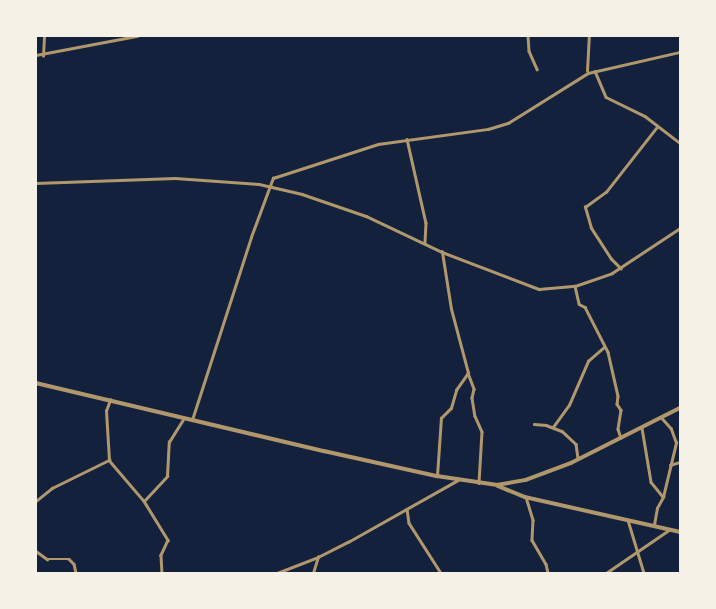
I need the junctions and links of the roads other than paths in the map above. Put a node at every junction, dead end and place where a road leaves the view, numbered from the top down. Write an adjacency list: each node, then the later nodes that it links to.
1 (44, 36): 7 (street)
2 (137, 36): 7 (street)
3 (528, 36): 8 (street)
4 (589, 36): 9 (street)
5 (680, 52): 10 (street)
6 (36, 55): 7 (street)
7 (43, 56)
8 (537, 69)
9 (587, 71)
10 (595, 71): 11 (street); 12 (street)
11 (657, 127): 13 (street); 19 (street)
12 (407, 139): 15 (street); 17 (street)
13 (680, 143)
14 (36, 183): 15 (street)
15 (268, 186): 17 (street); 28 (street)
16 (680, 228): 19 (street)
17 (425, 243): 18 (street)
18 (442, 252): 20 (street); 22 (street)
19 (621, 269): 20 (street)
20 (575, 286): 21 (street)
21 (604, 347): 30 (street); 32 (street)
22 (468, 374): 37 (street); 39 (street)
23 (36, 383): 24 (street)
24 (111, 400): 26 (street); 34 (street)
25 (680, 408): 27 (street)
26 (184, 418): 28 (street); 44 (street)
27 (661, 418): 31 (street); 36 (street)
28 (192, 420): 37 (street)
29 (534, 424): 30 (street)
30 (553, 427): 33 (street)
31 (642, 428): 32 (street); 42 (street)
32 (621, 438): 33 (street)
33 (578, 459): 40 (street)
34 (109, 460): 43 (street); 44 (street)
35 (680, 462): 36 (street)
36 (670, 465): 42 (street)
37 (437, 476): 38 (street)
38 (458, 480): 39 (street); 45 (street)
39 (479, 483): 40 (street)
40 (498, 485): 41 (street)
41 (526, 497): 46 (street); 58 (street)
42 (663, 497): 47 (street)
43 (36, 501)
44 (144, 501): 54 (street)
45 (407, 508): 52 (street); 57 (street)
46 (628, 520): 47 (street); 50 (street)
47 (654, 525): 48 (street)
48 (669, 530): 49 (street); 50 (street)
49 (680, 532)
50 (638, 550): 59 (street); 60 (street)
51 (36, 551): 53 (street)
52 (318, 557): 55 (street); 56 (street)
53 (76, 573)
54 (162, 573)
55 (278, 573)
56 (313, 573)
57 (441, 573)
58 (548, 573)
59 (606, 573)
60 (644, 573)

